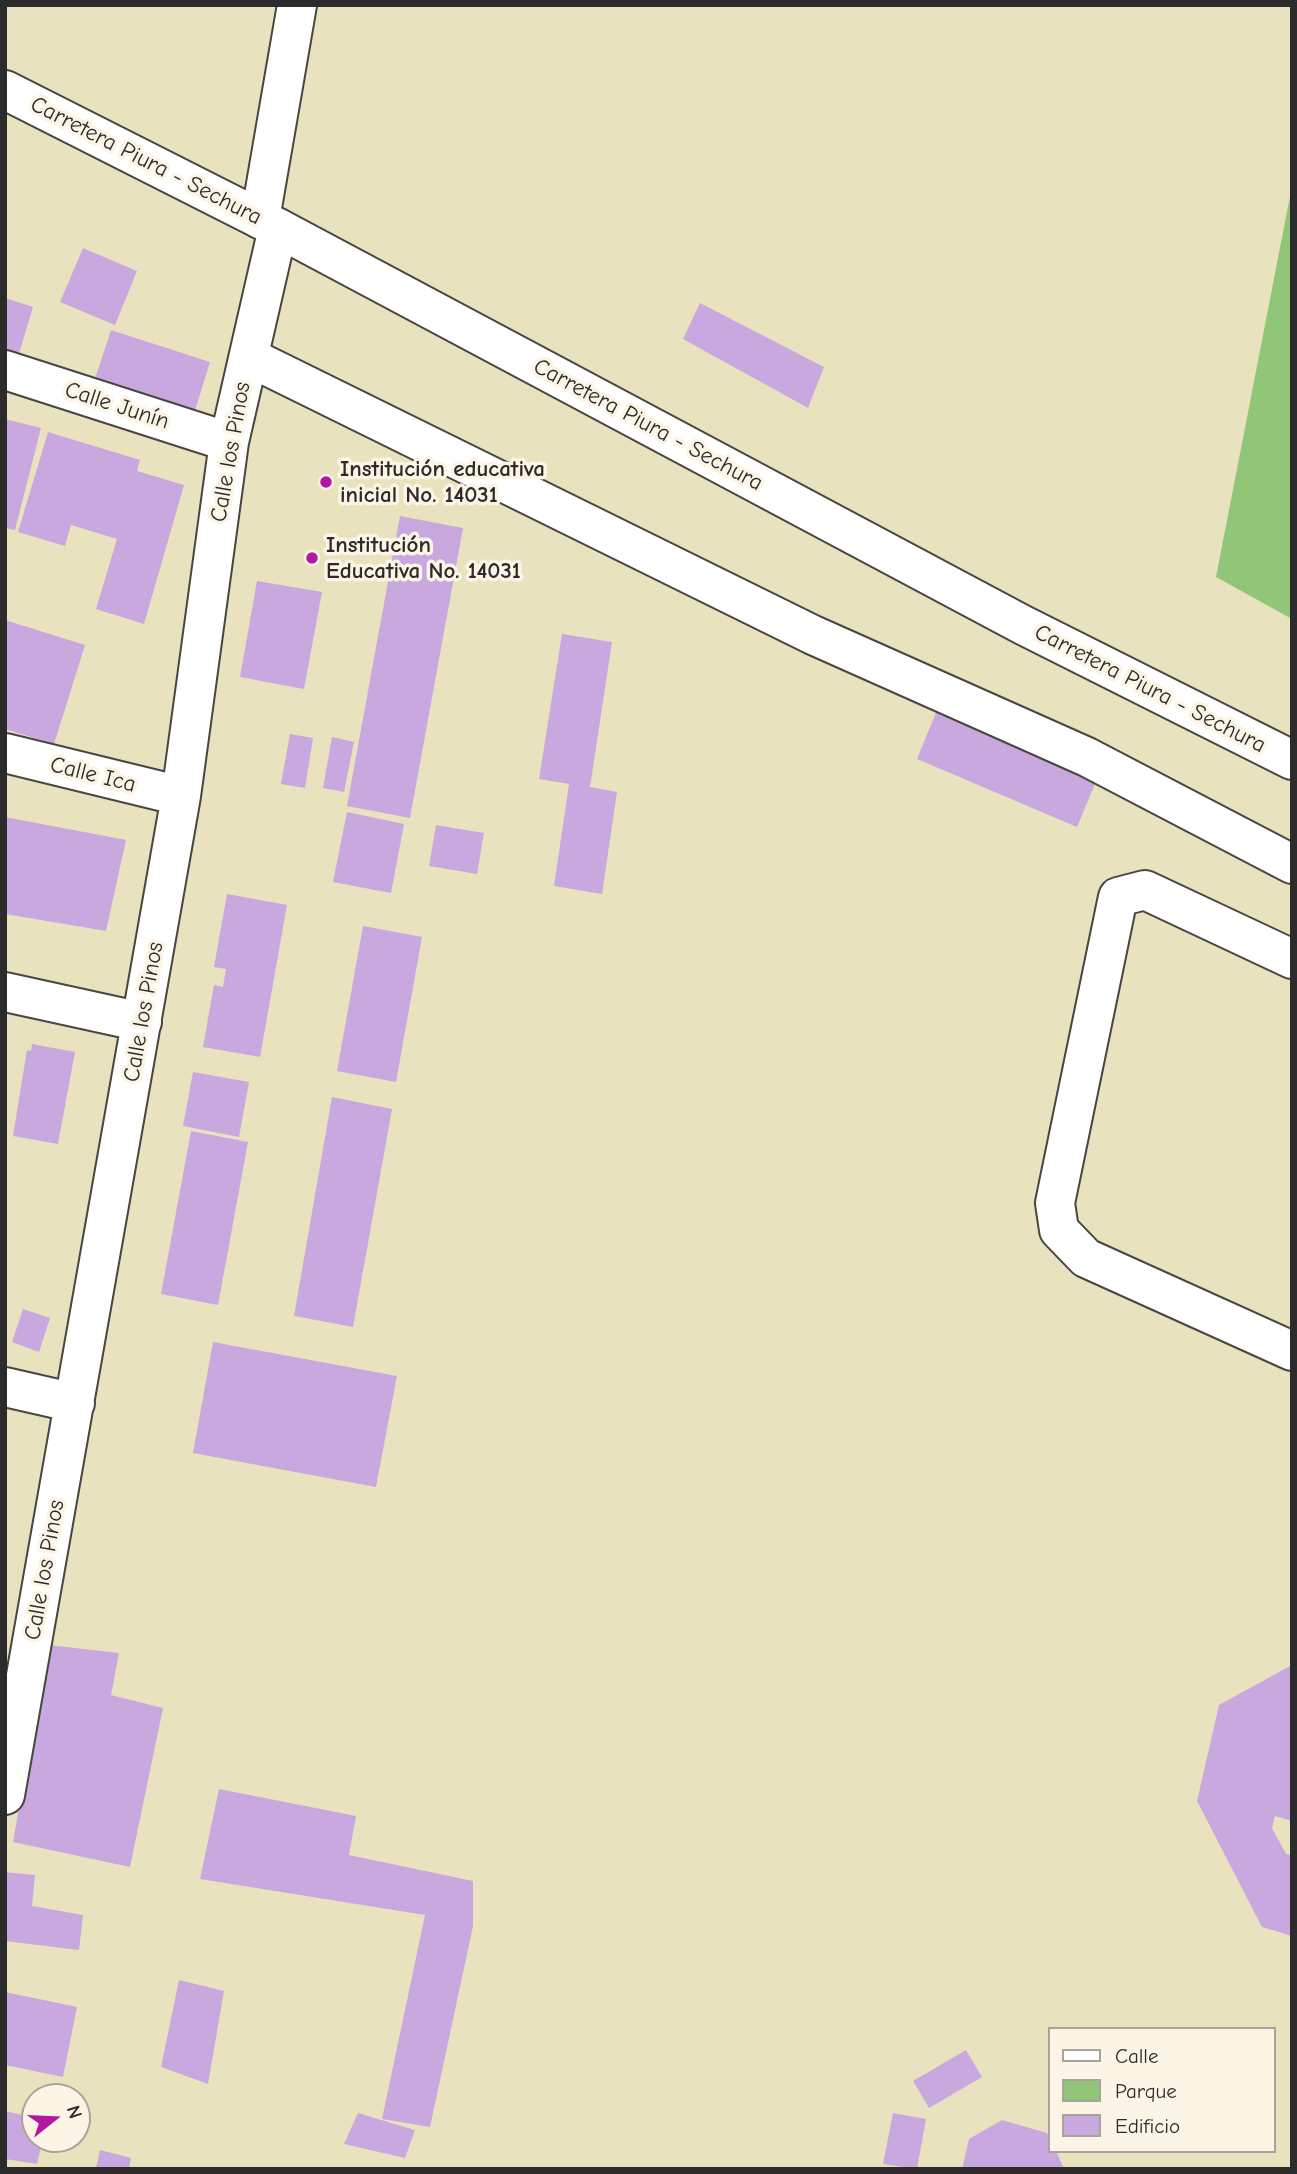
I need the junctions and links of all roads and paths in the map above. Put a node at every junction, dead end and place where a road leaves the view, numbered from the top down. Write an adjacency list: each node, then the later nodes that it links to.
1 (297, 5): 3 (street, Calle los Pinos)
2 (5, 90): 3 (street, Carretera Piura - Sechura)
3 (269, 224): 4 (street, Calle los Pinos); 8 (street, Carretera Piura - Sechura)
4 (249, 357): 6 (street, Calle los Pinos); 10 (street)
5 (5, 370): 6 (street, Calle Junín)
6 (229, 442): 9 (street, Calle los Pinos)
7 (5, 753): 9 (street, Calle Ica)
8 (1292, 760)
9 (181, 796): 13 (street, Calle los Pinos)
10 (1292, 864)
11 (1292, 959): 14 (street)
12 (5, 992): 13 (street)
13 (142, 1022): 16 (street, Calle los Pinos)
14 (1292, 1351)
15 (5, 1387): 16 (street)
16 (75, 1403): 17 (street, Calle los Pinos)
17 (6, 1786)

